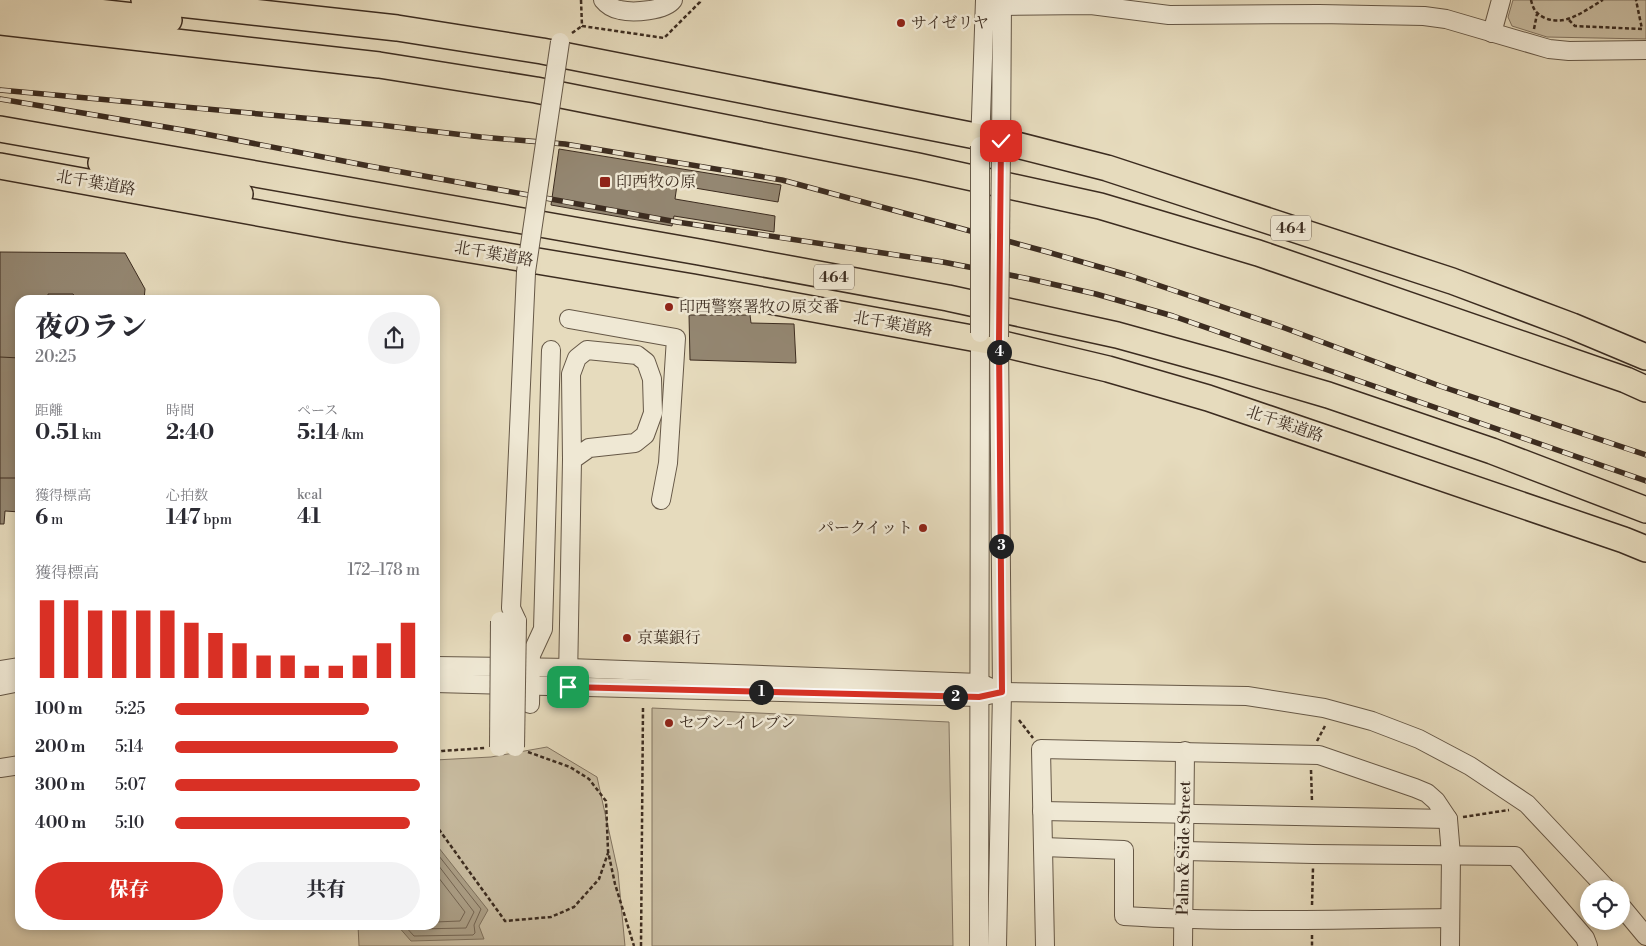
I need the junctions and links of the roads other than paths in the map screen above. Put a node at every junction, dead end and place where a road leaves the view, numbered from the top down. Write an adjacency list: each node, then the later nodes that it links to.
1 (144, 0): 10 (highway, 464)
2 (604, 0): 3 (street)
3 (673, 0)
4 (985, 0): 16 (street)
5 (1501, 0): 11 (street)
6 (0, 1): 10 (highway)
7 (1002, 3): 8 (street); 16 (street)
8 (1319, 7): 11 (street)
9 (0, 22): 23 (highway, 464)
10 (397, 28): 16 (highway, 464)
11 (1492, 33): 13 (street)
12 (560, 42): 41 (street, bridge)
13 (1646, 50)
14 (0, 129): 26 (highway, 464)
15 (0, 137): 18 (highway)
16 (990, 144): 20 (street, bridge); 22 (highway, 464)
17 (0, 166): 18 (highway, 北千葉道路 / 464)
18 (346, 229): 20 (highway, 北千葉道路 / 464)
19 (569, 320): 25 (street)
20 (990, 338): 27 (highway, 北千葉道路 / 464); 38 (street); 39 (street)
21 (551, 350): 30 (street)
22 (1646, 357)
23 (1646, 389)
24 (572, 460): 24 (street); 31 (street)
25 (661, 500)
26 (1646, 510)
27 (1646, 549)
28 (440, 666): 30 (street)
29 (15, 668): 32 (street)
30 (531, 668): 31 (street); 36 (street)
31 (569, 668): 37 (street); 38 (street)
32 (0, 670)
33 (15, 683): 35 (street)
34 (440, 683): 36 (street)
35 (0, 686)
36 (531, 686): 37 (street); 40 (street)
37 (568, 687): 38 (street)
38 (979, 690): 39 (street); 56 (street)
39 (1002, 692): 51 (street); 57 (street)
40 (530, 704)
41 (507, 747)
42 (1185, 751): 45 (street); 46 (street, Palm & Side Street); 47 (street)
43 (15, 766): 44 (street)
44 (0, 768)
45 (1042, 811): 46 (street); 48 (street)
46 (1184, 815): 47 (street); 49 (street, Palm & Side Street)
47 (1448, 819): 50 (street)
48 (1043, 847): 54 (street); 58 (street)
49 (1184, 851): 50 (street); 54 (street, Palm & Side Street)
50 (1451, 855): 53 (street); 61 (street)
51 (1599, 880)
52 (1630, 917): 55 (street)
53 (1450, 918): 54 (street); 60 (street)
54 (1183, 920): 59 (street, Palm & Side Street)
55 (1646, 936)
56 (979, 946)
57 (997, 946)
58 (1045, 946)
59 (1183, 946)
60 (1450, 946)
61 (1588, 946)

